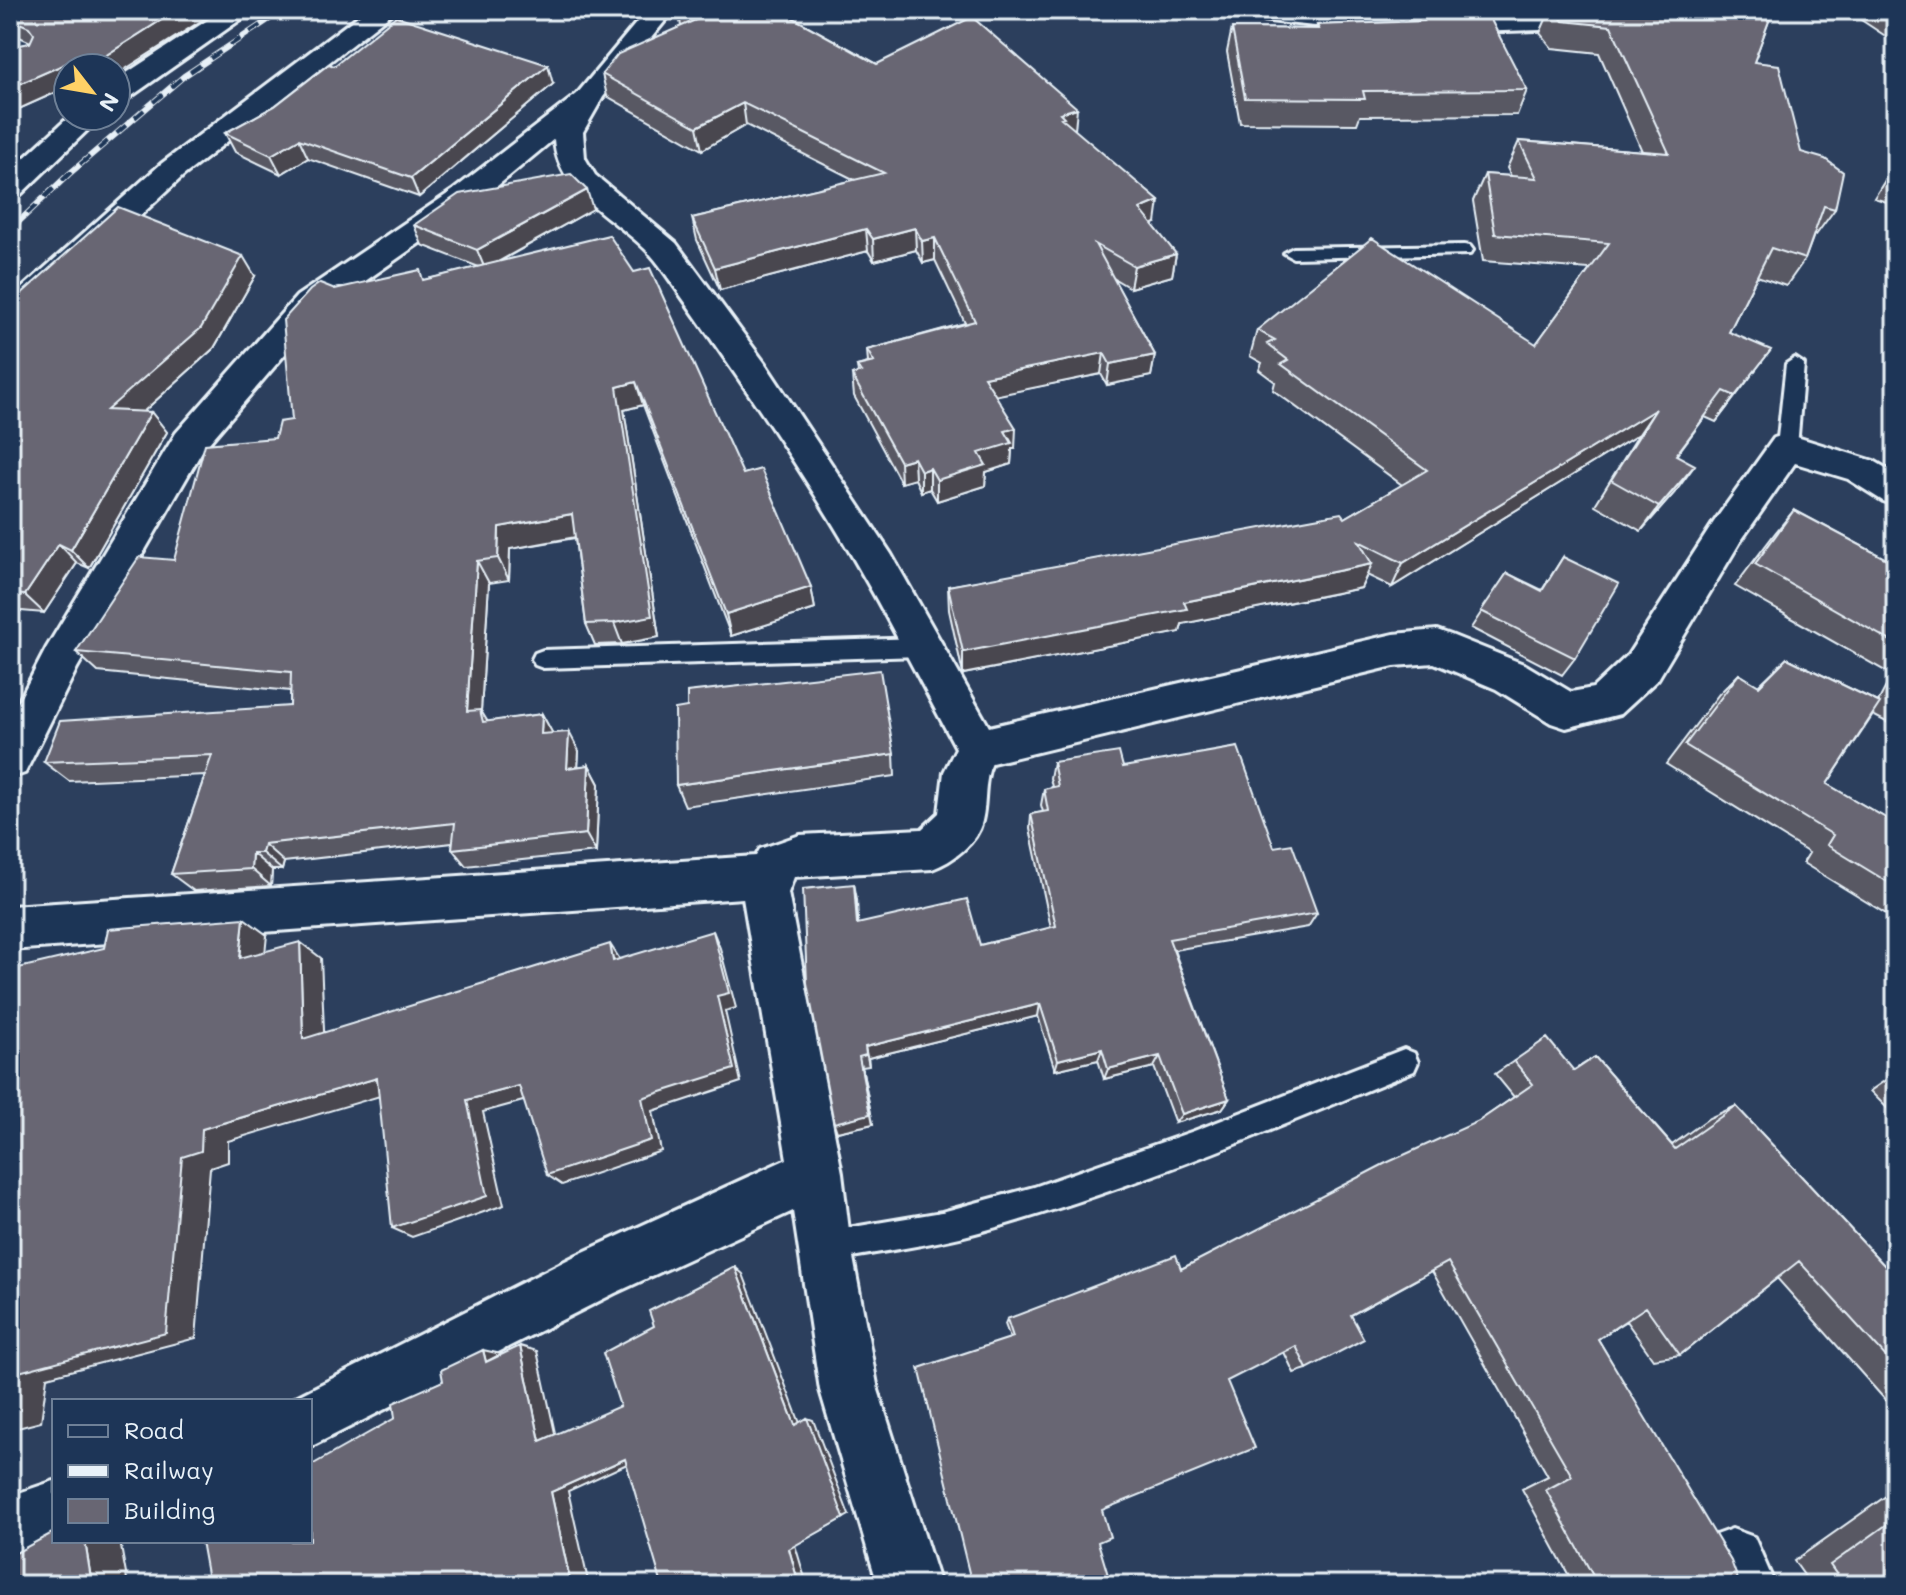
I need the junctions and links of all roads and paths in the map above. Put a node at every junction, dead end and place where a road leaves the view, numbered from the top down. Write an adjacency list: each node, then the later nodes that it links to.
1 (241, 10): 6 (street)
2 (383, 10): 12 (street)
3 (661, 10): 7 (street)
4 (1247, 10): 5 (street)
5 (1715, 10)
6 (132, 82)
7 (591, 94): 16 (street); 19 (street)
8 (68, 132): 9 (street)
9 (10, 188)
10 (1464, 250): 11 (lane)
11 (1293, 253)
12 (10, 317)
13 (1795, 364): 14 (lane)
14 (1787, 447): 15 (street); 18 (street)
15 (1896, 491)
16 (921, 647): 17 (lane); 18 (street)
17 (543, 659)
18 (978, 748): 20 (street)
19 (10, 760)
20 (769, 876): 21 (street); 23 (street)
21 (10, 928)
22 (1404, 1062): 24 (lane)
23 (816, 1173): 24 (street); 25 (street)
24 (824, 1247): 28 (street)
25 (312, 1417)
26 (52, 1512): 27 (street)
27 (10, 1526)
28 (909, 1585)

